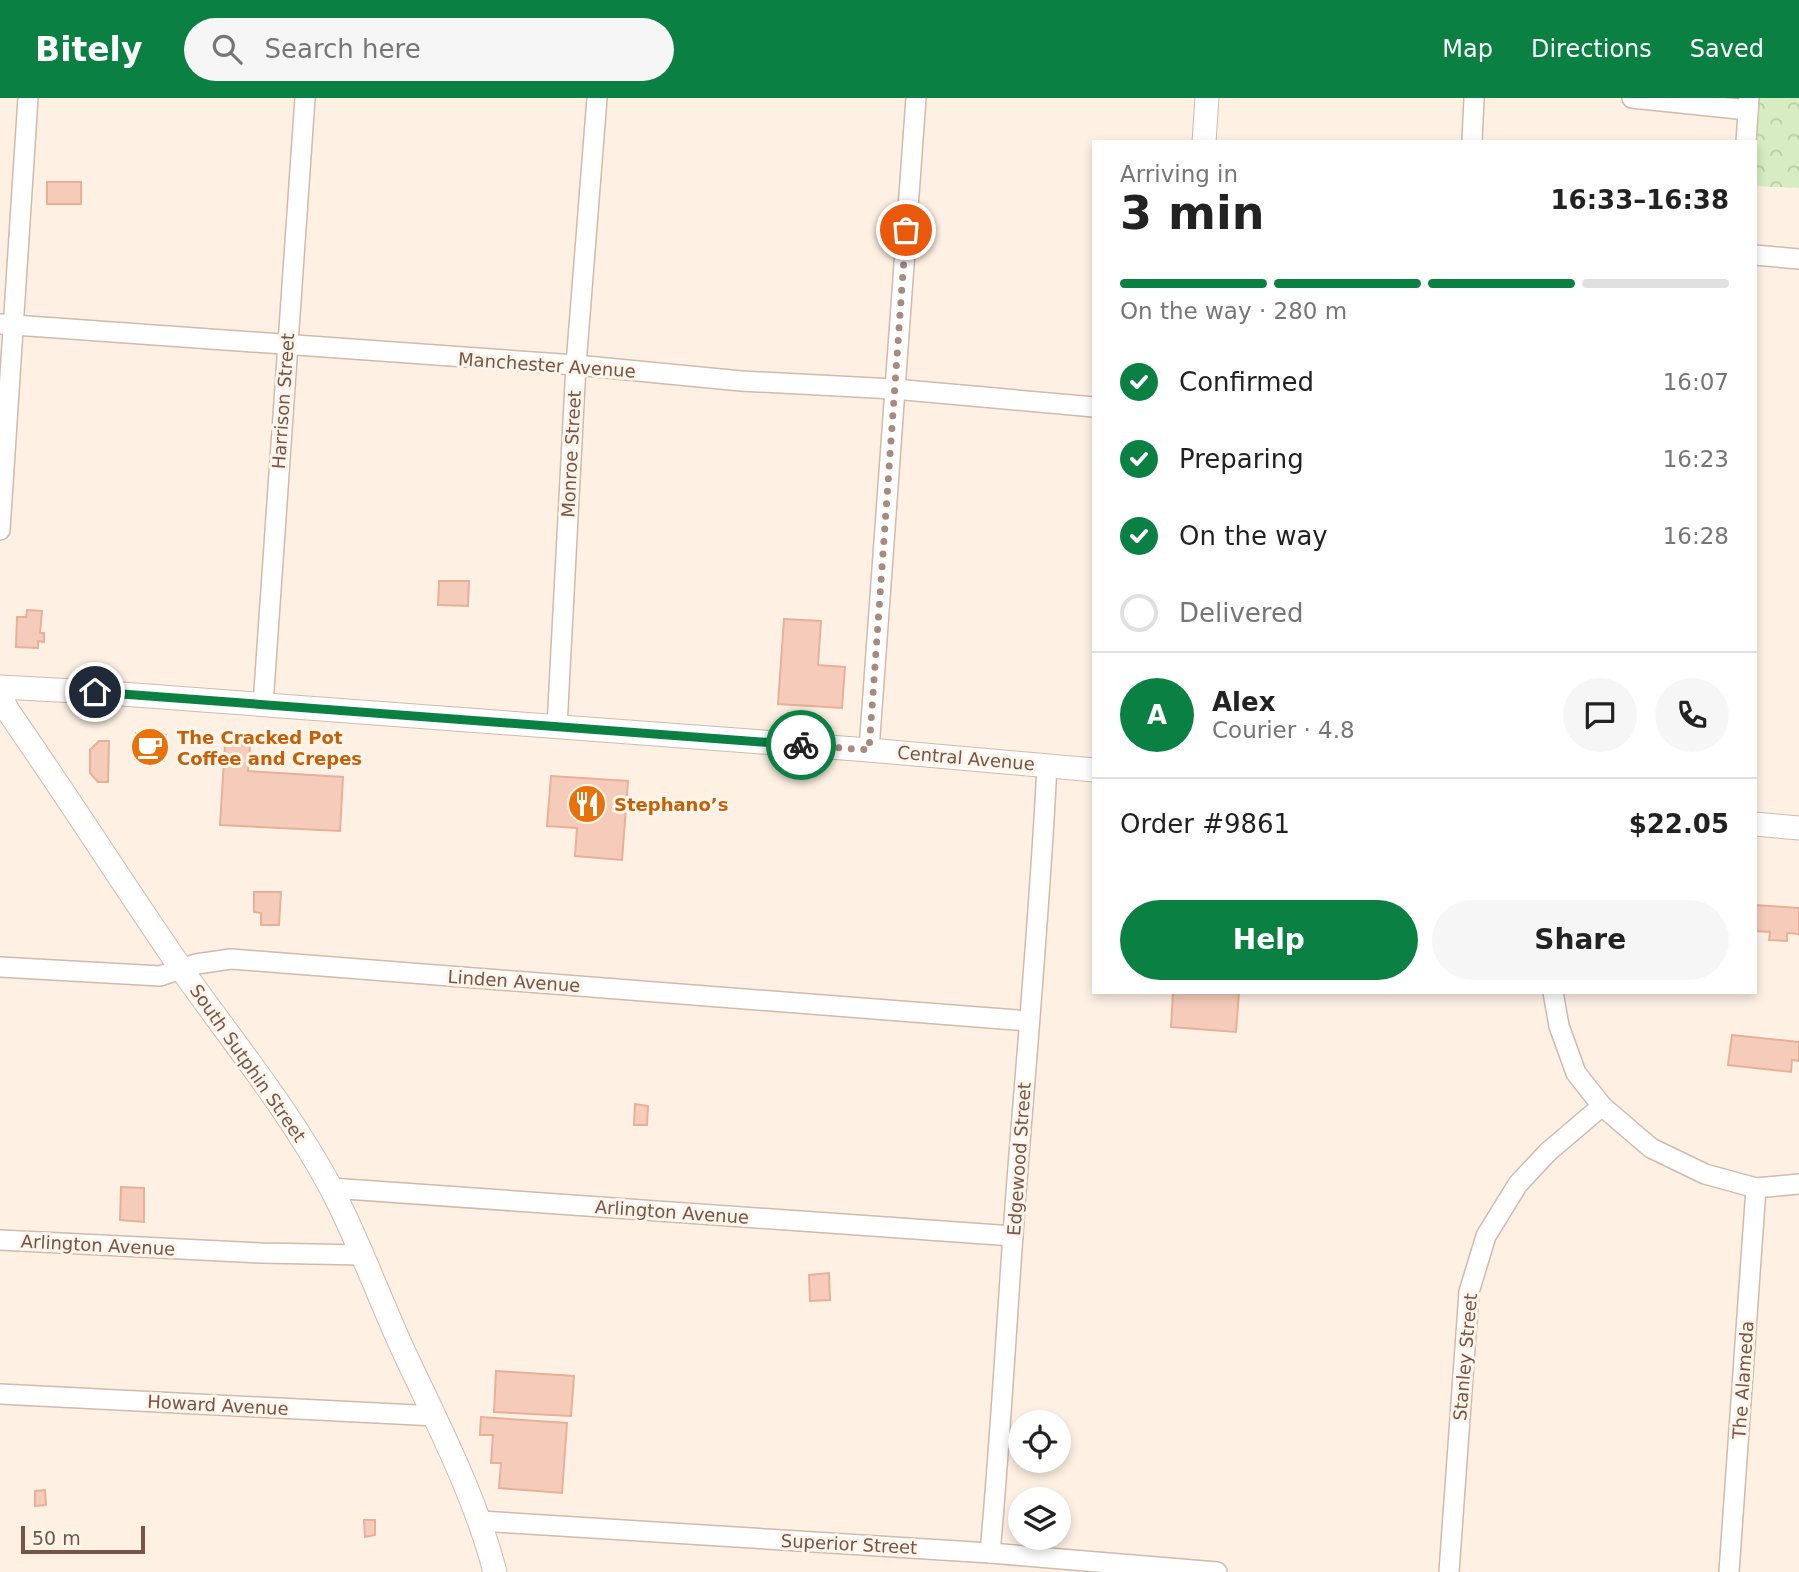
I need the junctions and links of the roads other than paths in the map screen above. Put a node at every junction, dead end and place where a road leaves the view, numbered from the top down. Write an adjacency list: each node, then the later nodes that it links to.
1 (28, 98): 14 (street)
2 (304, 98): 15 (street, Harrison Street)
3 (597, 98): 16 (street, Monroe Street)
4 (916, 98): 17 (street)
5 (1207, 98): 9 (street)
6 (1474, 98): 10 (street)
7 (1632, 98): 8 (street)
8 (1749, 104): 11 (street)
9 (1204, 140)
10 (1472, 140)
11 (1746, 140)
12 (1757, 255): 13 (street)
13 (1799, 259)
14 (6, 325): 15 (street, Manchester Avenue); 19 (street)
15 (286, 345): 16 (street, Manchester Avenue); 22 (street, Harrison Street)
16 (576, 365): 17 (street, Manchester Avenue); 23 (street, Monroe Street)
17 (894, 389): 18 (street, Manchester Avenue); 24 (street)
18 (1092, 407)
19 (0, 530)
20 (0, 687): 22 (street, Central Avenue)
21 (0, 696): 30 (street, South Sutphin Street)
22 (263, 705): 23 (street, Central Avenue)
23 (557, 727): 24 (street, Central Avenue)
24 (869, 750): 25 (street, Central Avenue)
25 (1047, 765): 26 (street, Central Avenue); 32 (street, Edgewood Street)
26 (1092, 769)
27 (1757, 824): 28 (street)
28 (1799, 828)
29 (0, 967): 30 (street, Linden Avenue)
30 (182, 970): 32 (street, Linden Avenue); 35 (street, South Sutphin Street)
31 (1553, 994): 33 (street)
32 (1029, 1021): 37 (street, Edgewood Street)
33 (1602, 1106): 36 (street); 46 (street, Stanley Street)
34 (1799, 1184): 36 (street)
35 (331, 1188): 37 (street, Arlington Avenue); 39 (street, South Sutphin Street)
36 (1756, 1188): 47 (street, The Alameda)
37 (1013, 1236): 43 (street, Edgewood Street)
38 (0, 1240): 39 (street, Arlington Avenue)
39 (363, 1255): 41 (street, South Sutphin Street)
40 (0, 1394): 41 (street, Howard Avenue)
41 (436, 1416): 42 (street, South Sutphin Street)
42 (480, 1521): 43 (street, Superior Street); 44 (street, South Sutphin Street)
43 (990, 1553): 45 (street, Superior Street)
44 (495, 1572)
45 (1217, 1572)
46 (1449, 1572)
47 (1729, 1572)

